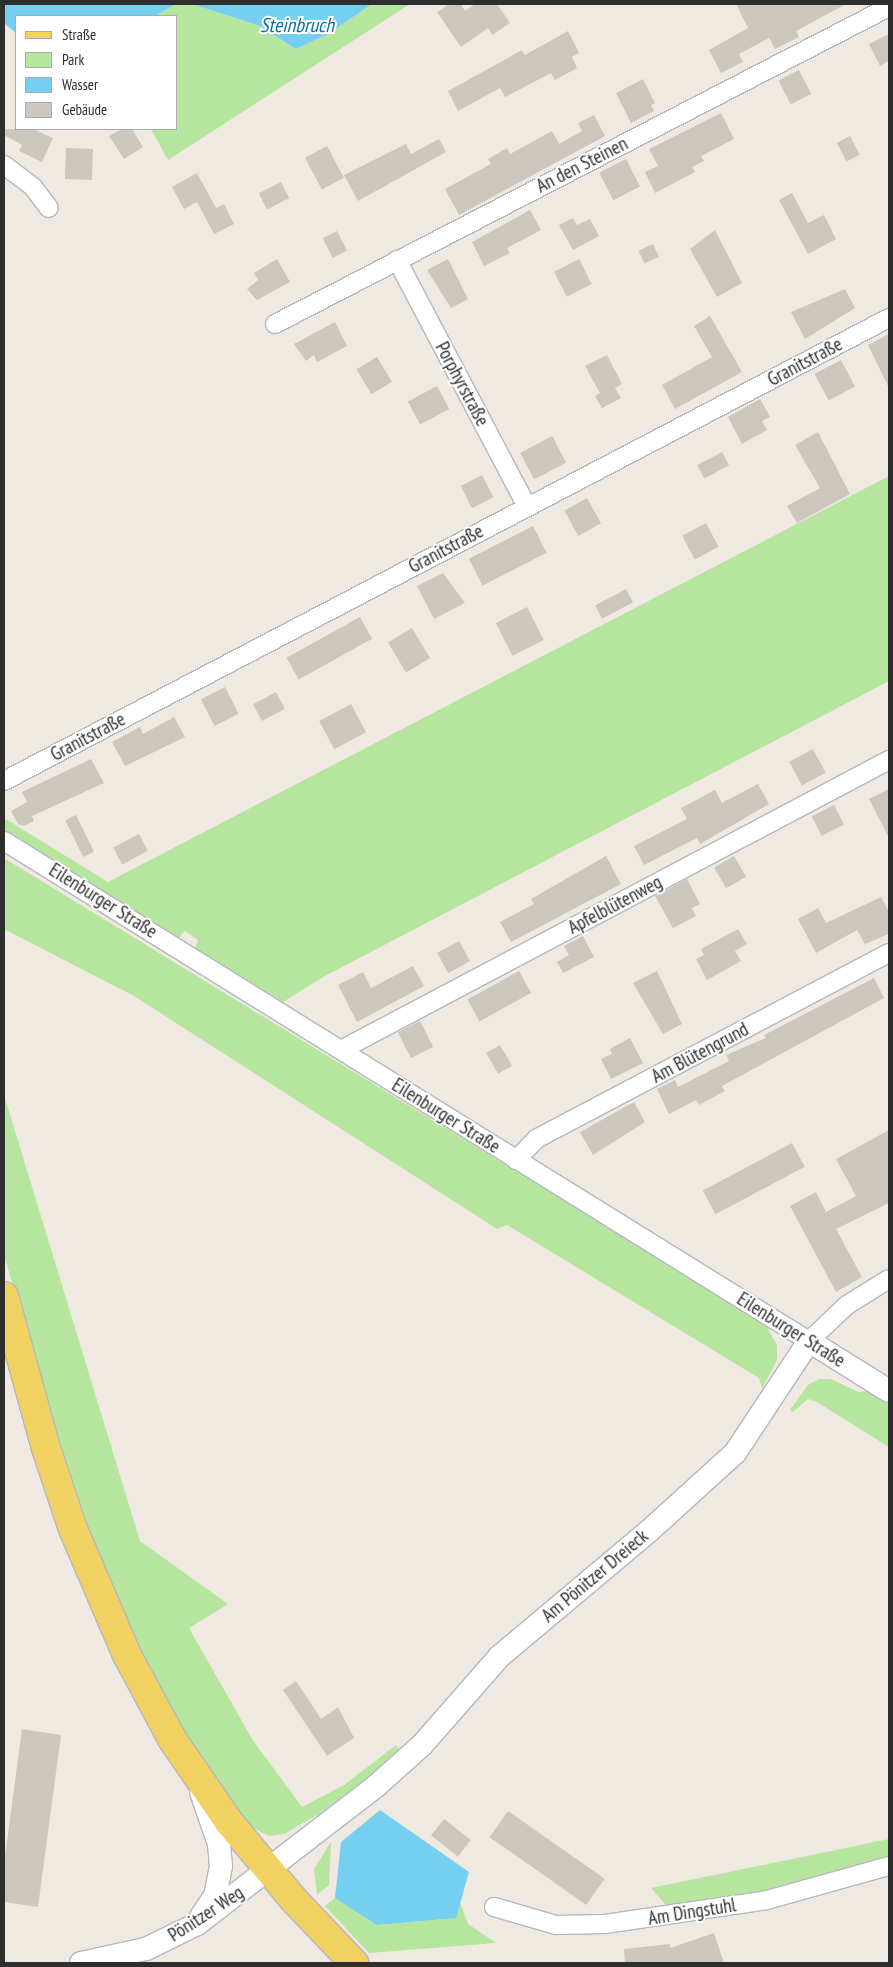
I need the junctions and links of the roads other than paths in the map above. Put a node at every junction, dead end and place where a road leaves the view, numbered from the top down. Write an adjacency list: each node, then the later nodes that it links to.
1 (889, 7): 4 (street, An den Steinen)
2 (4, 165): 3 (street)
3 (49, 208)
4 (398, 260): 6 (street, An den Steinen); 7 (street, Porphyrstraße)
5 (889, 318): 7 (street, Granitstraße)
6 (274, 324)
7 (527, 507): 9 (street, Granitstraße)
8 (889, 760): 12 (street, Apfelblütenweg)
9 (4, 781)
10 (4, 841): 12 (street, Eilenburger Straße)
11 (889, 953): 13 (street, Am Blütengrund)
12 (341, 1050): 13 (street, Eilenburger Straße)
13 (516, 1160): 16 (street, Eilenburger Straße)
14 (889, 1279): 16 (street)
15 (4, 1296): 18 (main road)
16 (809, 1341): 17 (street, Eilenburger Straße); 20 (street, Am Pönitzer Dreieck)
17 (889, 1391)
18 (194, 1772): 20 (main road); 22 (street)
19 (889, 1866): 21 (street, Am Dingstuhl)
20 (269, 1870): 22 (street, Pönitzer Weg); 24 (main road)
21 (494, 1907)
22 (197, 1924): 23 (street, Pönitzer Weg)
23 (81, 1963)
24 (354, 1963)

